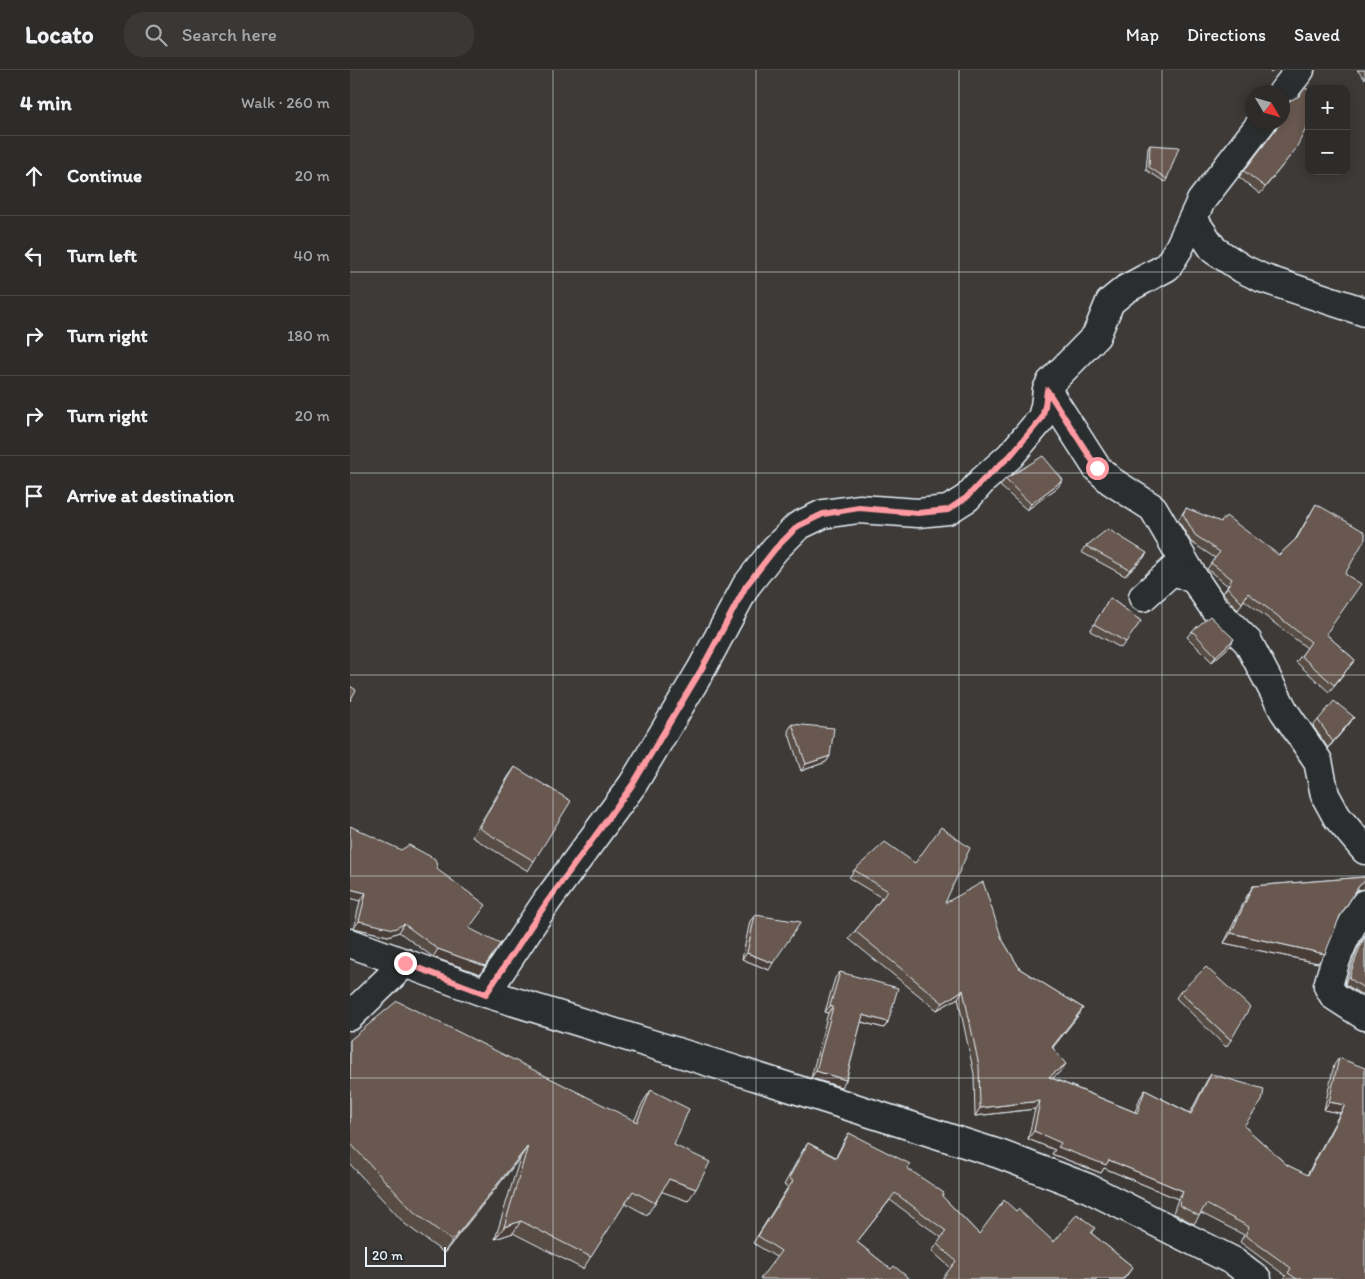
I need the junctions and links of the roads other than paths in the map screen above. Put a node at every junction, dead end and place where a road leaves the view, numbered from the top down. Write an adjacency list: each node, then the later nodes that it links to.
1 (1300, 70): 2 (street)
2 (1288, 85)
3 (1256, 130): 4 (street)
4 (1193, 219): 5 (street); 6 (street)
5 (1365, 312)
6 (1047, 390): 7 (street); 13 (street)
7 (1195, 580): 8 (street); 9 (street)
8 (1143, 597)
9 (1365, 850)
10 (1365, 904): 15 (street)
11 (350, 943): 12 (street)
12 (405, 963): 13 (street); 14 (street)
13 (486, 994): 16 (street)
14 (350, 1016)
15 (1365, 1016)
16 (1257, 1279)

